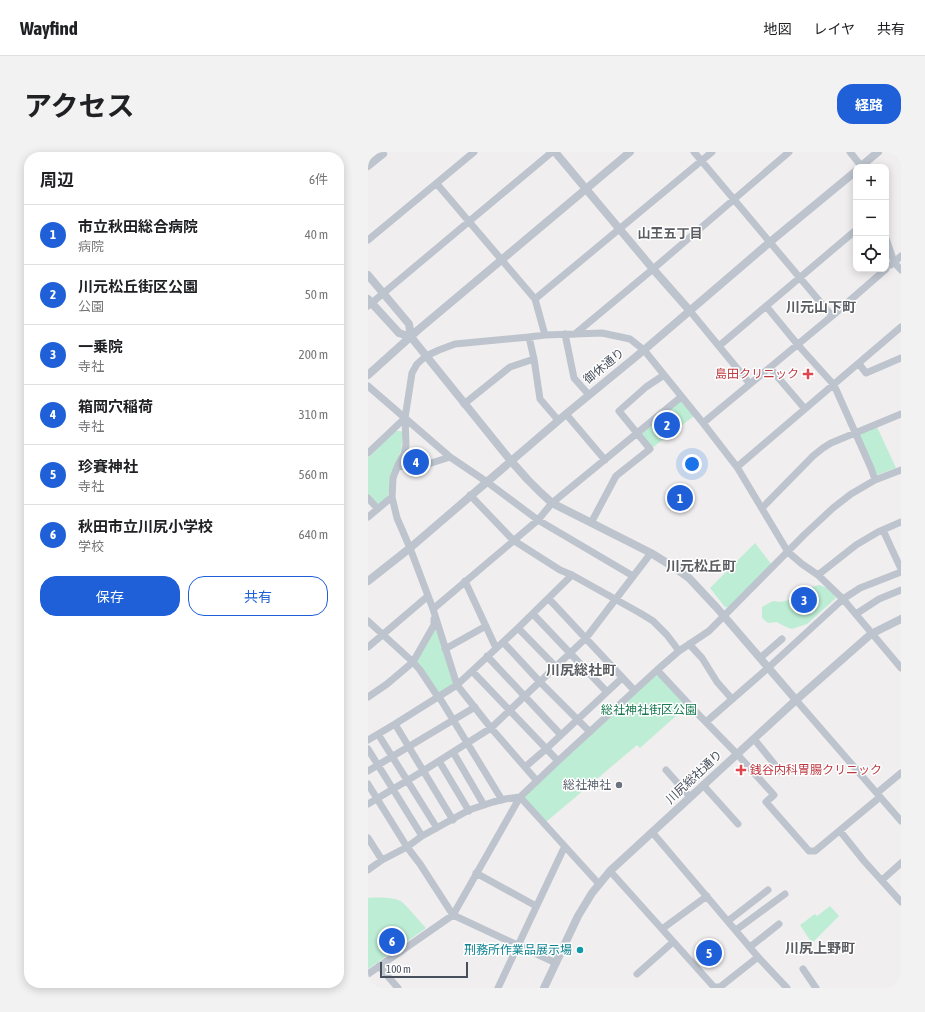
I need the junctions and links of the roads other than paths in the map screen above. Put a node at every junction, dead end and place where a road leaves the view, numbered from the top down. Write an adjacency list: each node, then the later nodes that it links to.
1 (474, 152): 15 (street)
2 (554, 152): 16 (street); 18 (street)
3 (630, 152): 16 (street)
4 (694, 152): 10 (street)
5 (712, 152): 10 (street)
6 (789, 152): 17 (street)
7 (850, 152): 11 (street)
8 (878, 152): 12 (street, 御休通り)
9 (384, 153): 13 (street)
10 (702, 161): 17 (street); 19 (street)
11 (858, 164)
12 (864, 164)
13 (368, 166)
14 (853, 174): 22 (street, 御休通り)
15 (437, 184): 18 (street); 21 (street)
16 (586, 189): 19 (street); 25 (street)
17 (733, 199): 22 (street); 28 (street)
18 (469, 222): 25 (street); 33 (street)
19 (620, 230): 28 (street); 34 (street)
20 (853, 233): 32 (street)
21 (368, 240)
22 (770, 242): 32 (street); 37 (street, 御休通り)
23 (889, 247): 26 (street)
24 (901, 256): 26 (street)
25 (502, 260): 34 (street); 43 (street)
26 (894, 262): 27 (street); 29 (street)
27 (889, 266)
28 (653, 268): 37 (street); 41 (street)
29 (901, 270)
30 (883, 272): 38 (street)
31 (368, 275): 33 (street)
32 (800, 277): 36 (street); 38 (street)
33 (383, 294): 35 (street); 43 (street)
34 (536, 299): 42 (street)
35 (369, 302): 43 (street)
36 (766, 306): 45 (street); 46 (street)
37 (690, 311): 46 (street); 47 (street, 御休通り)
38 (832, 316): 45 (street)
39 (901, 327): 51 (street)
40 (565, 334): 41 (street); 42 (street); 58 (street)
41 (575, 334): 47 (street)
42 (545, 335): 44 (street)
43 (411, 337): 48 (street); 53 (street)
44 (529, 337): 48 (street); 50 (street)
45 (798, 344): 52 (street); 56 (street)
46 (719, 346): 55 (street)
47 (644, 350): 54 (street); 58 (street, 御休通り)
48 (426, 356): 60 (street); 64 (street)
49 (901, 358): 51 (street)
50 (534, 359): 60 (street); 65 (street)
51 (859, 364): 56 (street)
52 (770, 368): 55 (street); 61 (street)
53 (368, 375)
54 (664, 375): 59 (street); 67 (street)
55 (750, 384): 66 (street)
56 (834, 385): 61 (street); 68 (street)
57 (368, 386): 64 (street)
58 (588, 395): 62 (street, 御休通り)
59 (681, 397): 66 (street); 67 (street)
60 (464, 404): 72 (street)
61 (805, 409): 74 (street)
62 (566, 414): 65 (street, 御休通り); 71 (street)
63 (901, 414): 68 (street)
64 (405, 418): 69 (street); 70 (street); 73 (street)
65 (558, 420): 72 (street, 御休通り)
66 (703, 423): 74 (street)
67 (637, 433): 71 (street); 87 (street)
68 (855, 433): 76 (street); 82 (street)
69 (368, 453)
70 (450, 457): 73 (street); 77 (street)
71 (605, 460): 81 (street)
72 (511, 461): 77 (street, 御休通り); 81 (street)
73 (398, 465): 79 (street)
74 (737, 467): 82 (street)
75 (901, 470): 76 (street)
76 (875, 480): 91 (street)
77 (487, 482): 78 (street, 御休通り); 85 (street)
78 (470, 495): 89 (street); 90 (street, 御休通り)
79 (392, 497): 83 (street); 90 (street)
80 (368, 498): 83 (street)
81 (552, 503): 85 (street); 87 (street)
82 (762, 508): 91 (street)
83 (378, 509): 84 (street)
84 (368, 517)
85 (538, 520): 89 (street); 96 (street)
86 (901, 522): 88 (street)
87 (591, 523): 92 (street)
88 (883, 530): 93 (street); 95 (street)
89 (513, 540): 94 (street); 98 (street)
90 (410, 548): 97 (street, 御休通り); 100 (street)
91 (788, 552): 95 (street); 107 (street)
92 (650, 553): 96 (street); 107 (street)
93 (901, 570): 103 (street)
94 (572, 575): 101 (street); 102 (street)
95 (818, 575): 103 (street)
96 (633, 576): 101 (street)
97 (368, 581)
98 (465, 582): 104 (street); 110 (street)
99 (901, 590): 106 (street)
100 (428, 596): 104 (street); 113 (street)
101 (616, 598): 114 (street); 121 (street)
102 (548, 599): 105 (street); 114 (street)
103 (843, 599): 106 (street); 127 (street)
104 (433, 609): 120 (street); 125 (street)
105 (533, 614): 111 (street); 122 (street)
106 (856, 614): 112 (street)
107 (724, 617): 117 (street); 124 (street)
108 (901, 619): 112 (street, 川尻総社通り)
109 (368, 621): 113 (street)
110 (486, 626): 119 (street); 120 (street)
111 (518, 628): 116 (street); 126 (street)
112 (871, 634): 128 (street); 140 (street, 川尻総社通り)
113 (383, 635): 118 (street); 125 (street)
114 (586, 638): 122 (street); 131 (street)
115 (782, 640): 124 (street)
116 (503, 642): 119 (street); 132 (street)
117 (689, 644): 121 (street); 139 (street)
118 (368, 647)
119 (496, 648): 123 (street)
120 (445, 649): 133 (street)
121 (679, 651): 129 (street)
122 (570, 653): 126 (street); 135 (street)
123 (487, 656): 130 (street); 136 (street)
124 (760, 658): 127 (street)
125 (412, 662): 137 (street); 138 (street)
126 (556, 667): 132 (street)
127 (768, 668): 139 (street); 140 (street)
128 (901, 668)
129 (657, 670): 134 (street); 145 (street)
130 (472, 671): 133 (street); 142 (street)
131 (622, 678): 134 (street); 135 (street)
132 (540, 682): 136 (street); 144 (street)
133 (457, 685): 138 (street); 141 (street)
134 (634, 690): 148 (street)
135 (607, 692): 144 (street)
136 (525, 696): 142 (street); 150 (street)
137 (368, 697)
138 (438, 697): 143 (street); 146 (street)
139 (732, 699): 145 (street)
140 (796, 700): 151 (street, 川尻総社通り); 174 (street)
141 (475, 707): 143 (street); 147 (street)
142 (509, 711): 147 (street); 156 (street)
143 (453, 719): 153 (street); 154 (street)
144 (577, 720): 148 (street); 150 (street)
145 (706, 722): 158 (street)
146 (395, 724): 149 (street); 154 (street)
147 (491, 728): 153 (street); 163 (street)
148 (590, 732): 160 (street)
149 (378, 734): 152 (street); 159 (street)
150 (561, 735): 156 (street)
151 (754, 739): 158 (street, 川尻総社通り); 167 (street)
152 (368, 740)
153 (467, 743): 157 (street); 178 (street)
154 (408, 746): 159 (street); 166 (street)
155 (368, 749): 162 (street)
156 (546, 749): 160 (street); 163 (street)
157 (453, 752): 161 (street); 180 (street)
158 (737, 754): 172 (street, 川尻総社通り); 186 (street)
159 (392, 756): 162 (street); 169 (street)
160 (558, 760): 170 (street)
161 (439, 761): 166 (street); 181 (street)
162 (378, 765): 165 (street); 173 (street)
163 (525, 767): 170 (street)
164 (666, 770): 176 (street)
165 (368, 771)
166 (423, 771): 169 (street); 182 (street)
167 (780, 771)
168 (901, 773): 174 (street)
169 (407, 781): 173 (street); 185 (street)
170 (537, 781): 175 (street)
171 (368, 784): 177 (street)
172 (703, 785): 176 (street, 川尻総社通り); 184 (street)
173 (393, 789): 177 (street); 188 (street)
174 (878, 795): 183 (street); 186 (street)
175 (520, 797): 178 (street); 191 (street); 196 (street)
176 (690, 797): 187 (street, 川尻総社通り)
177 (377, 798): 179 (street); 190 (street)
178 (502, 800): 180 (street)
179 (368, 804)
180 (484, 805): 181 (street)
181 (469, 811): 182 (street)
182 (452, 820): 185 (street)
183 (901, 821)
184 (738, 824)
185 (437, 828): 188 (street)
186 (840, 831): 197 (street)
187 (652, 832): 195 (street, 川尻総社通り); 201 (street)
188 (422, 836): 190 (street)
189 (368, 838): 192 (street)
190 (407, 846): 192 (street); 204 (street)
191 (565, 847): 198 (street); 203 (street)
192 (382, 860): 194 (street)
193 (901, 863): 197 (street)
194 (368, 870)
195 (610, 871): 198 (street, 川尻総社通り); 207 (street)
196 (476, 873): 203 (street); 204 (street)
197 (882, 880): 202 (street)
198 (599, 884): 213 (street, 川尻総社通り)
199 (768, 890): 205 (street)
200 (785, 894): 208 (street)
201 (707, 896): 205 (street); 207 (street)
202 (901, 902)
203 (536, 906): 210 (street)
204 (453, 916): 210 (street); 214 (street)
205 (728, 921): 208 (street)
206 (779, 924): 211 (street)
207 (662, 929): 209 (street)
208 (736, 930): 211 (street)
209 (673, 942): 217 (street); 221 (street)
210 (518, 945): 213 (street); 219 (street)
211 (750, 947): 212 (street)
212 (758, 957): 221 (street); 222 (street)
213 (556, 963): 220 (street, 川尻総社通り)
214 (380, 966): 216 (street); 218 (street)
215 (803, 969): 223 (street)
216 (368, 974)
217 (637, 974)
218 (398, 988)
219 (498, 988)
220 (544, 988)
221 (717, 988)
222 (787, 988)
223 (816, 988)

